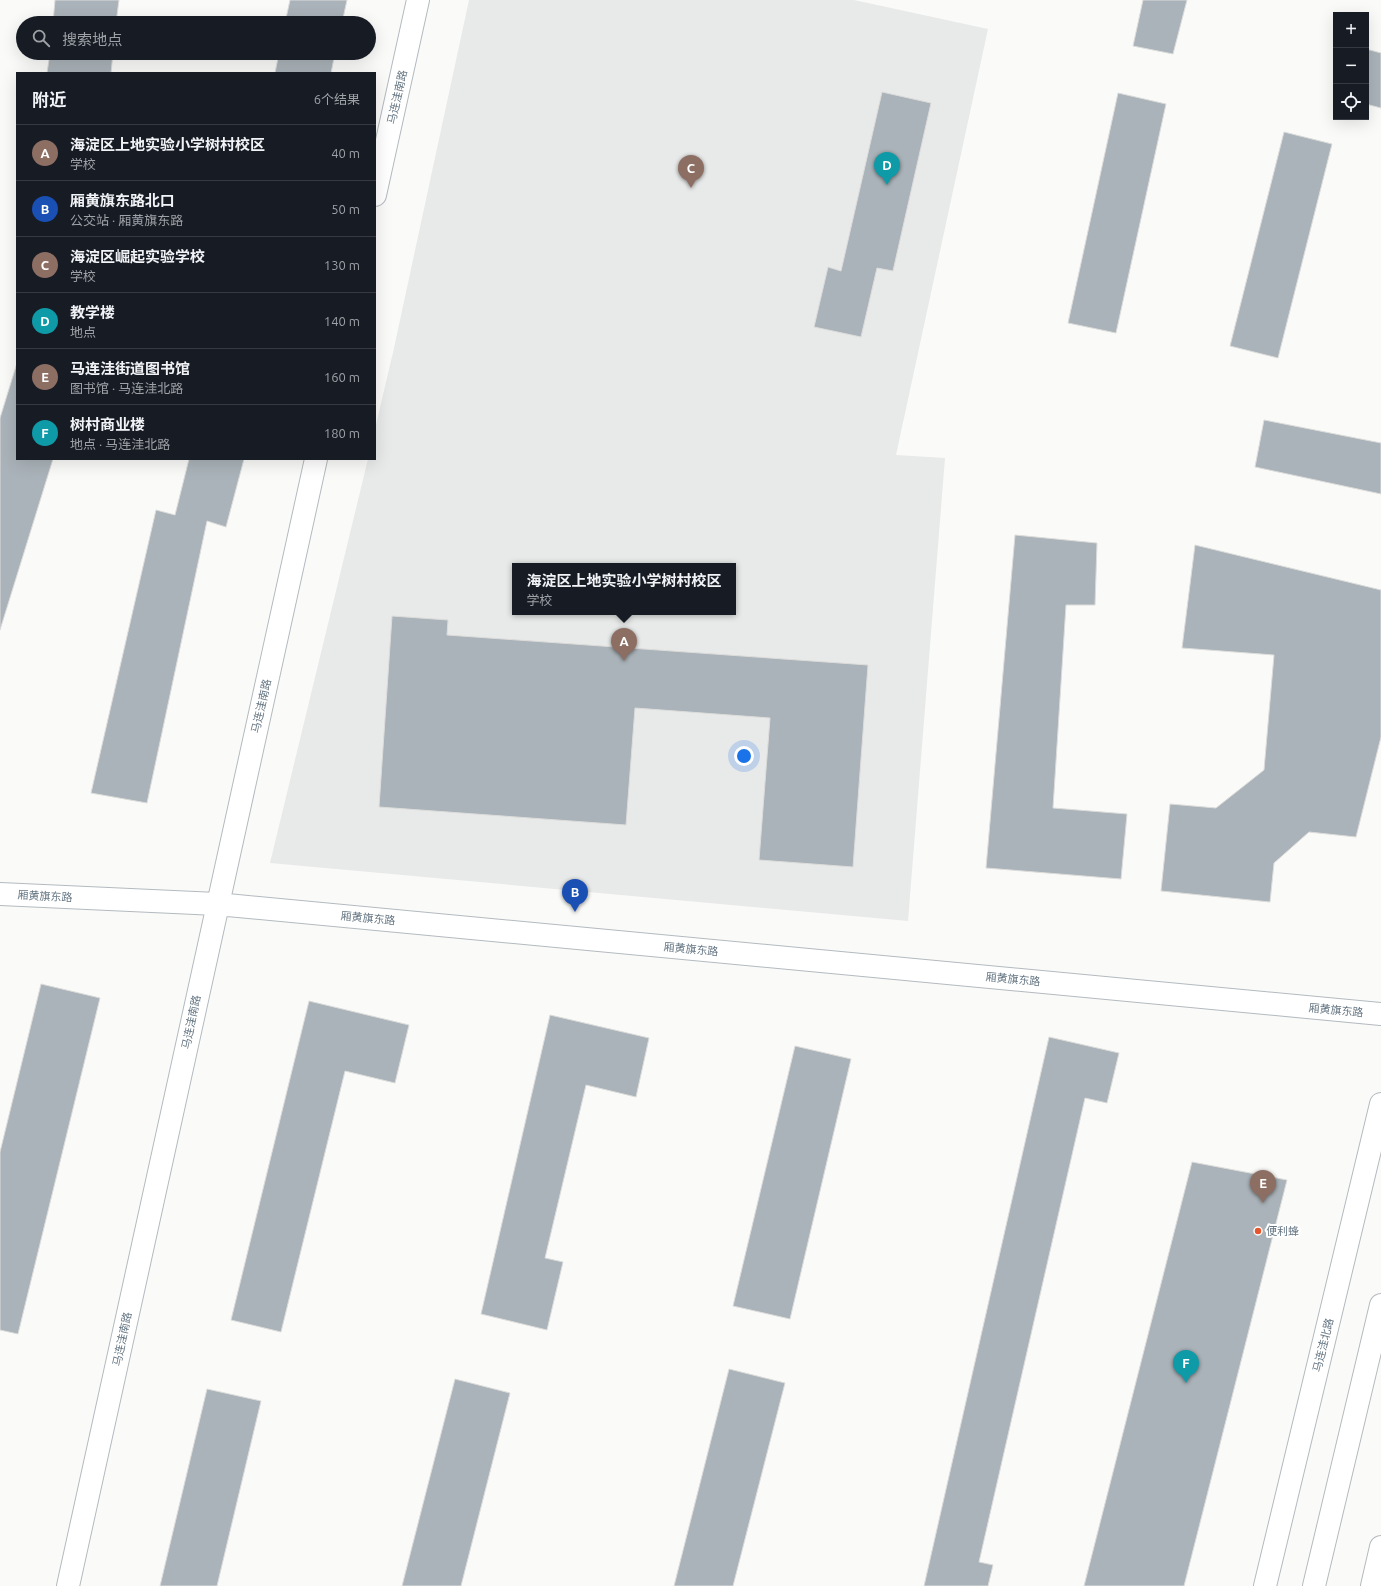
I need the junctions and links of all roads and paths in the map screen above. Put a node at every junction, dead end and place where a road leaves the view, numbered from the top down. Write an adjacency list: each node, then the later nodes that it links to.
1 (418, 0): 2 (street, 马连洼南路)
2 (376, 190)
3 (316, 460): 5 (street, 马连洼南路)
4 (0, 894): 5 (street, 厢黄旗东路)
5 (217, 904): 6 (street, 厢黄旗东路); 10 (street, 马连洼南路)
6 (1381, 1014)
7 (1381, 1104): 11 (street, 马连洼北路)
8 (1381, 1305): 12 (street)
9 (1381, 1547): 13 (street)
10 (68, 1586)
11 (1265, 1586)
12 (1314, 1586)
13 (1372, 1586)

